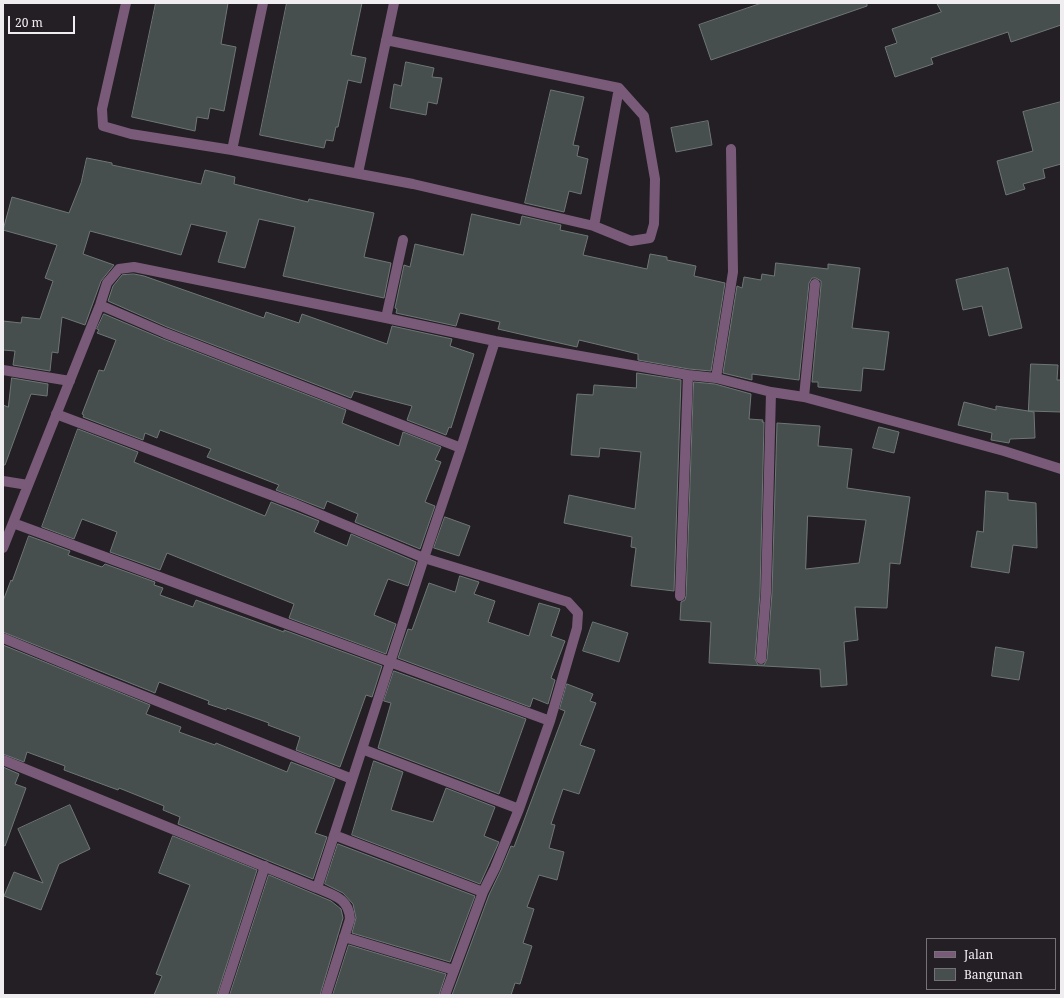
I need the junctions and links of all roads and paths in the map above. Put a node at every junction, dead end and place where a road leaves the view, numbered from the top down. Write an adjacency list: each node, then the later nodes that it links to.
1 (126, 3): 7 (street)
2 (263, 3): 7 (street)
3 (394, 3): 4 (street)
4 (386, 40): 5 (street); 8 (street)
5 (619, 88): 9 (street); 9 (street)
6 (732, 149): 17 (street)
7 (232, 150): 8 (street)
8 (358, 173): 9 (street)
9 (594, 226)
10 (403, 240): 13 (street)
11 (815, 284): 20 (street)
12 (100, 305): 13 (street); 18 (street); 22 (street)
13 (386, 318): 14 (street)
14 (495, 341): 16 (street); 22 (street)
15 (3, 370): 18 (street)
16 (688, 375): 17 (street); 29 (street)
17 (716, 378): 19 (street)
18 (70, 380): 21 (street)
19 (771, 392): 20 (street); 31 (street)
20 (804, 397): 23 (street)
21 (56, 414): 25 (street); 28 (street)
22 (461, 448): 28 (street)
23 (1061, 468)
24 (3, 482): 25 (street)
25 (28, 485): 26 (street)
26 (13, 523): 27 (street); 32 (street)
27 (3, 548)
28 (424, 558): 32 (street); 33 (street)
29 (680, 596)
30 (3, 638): 36 (street)
31 (761, 659)
32 (390, 663): 33 (street); 34 (street)
33 (550, 721): 37 (street)
34 (362, 749): 36 (street); 37 (street)
35 (3, 760): 39 (street)
36 (352, 779): 38 (street)
37 (519, 809): 41 (street)
38 (334, 835): 40 (street); 41 (street)
39 (265, 866): 40 (street); 44 (street)
40 (317, 888): 42 (street)
41 (483, 892): 43 (street)
42 (344, 937): 43 (street); 45 (street)
43 (454, 970): 46 (street)
44 (223, 995)
45 (326, 995)
46 (445, 995)

